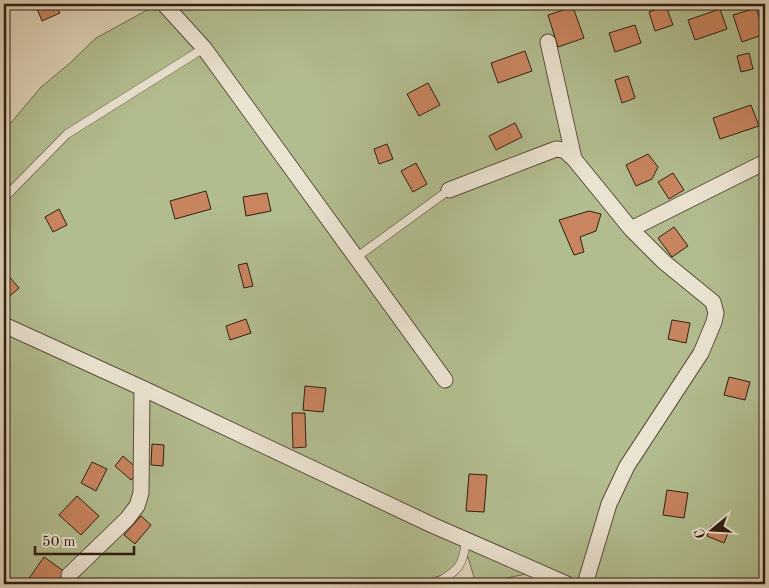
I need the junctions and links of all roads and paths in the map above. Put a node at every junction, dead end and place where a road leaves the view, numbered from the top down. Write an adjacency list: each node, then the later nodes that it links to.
1 (164, 4): 3 (street)
2 (548, 42): 4 (street)
3 (204, 48): 7 (lane); 9 (street)
4 (574, 159): 6 (street); 8 (street)
5 (761, 164): 8 (street)
6 (449, 190): 9 (lane)
7 (4, 198)
8 (631, 229): 17 (street)
9 (357, 258): 11 (street)
10 (4, 326): 12 (street)
11 (445, 380)
12 (142, 388): 13 (street); 14 (street)
13 (466, 540): 15 (lane); 16 (street)
14 (69, 575)
15 (435, 584)
16 (567, 584)
17 (585, 584)

